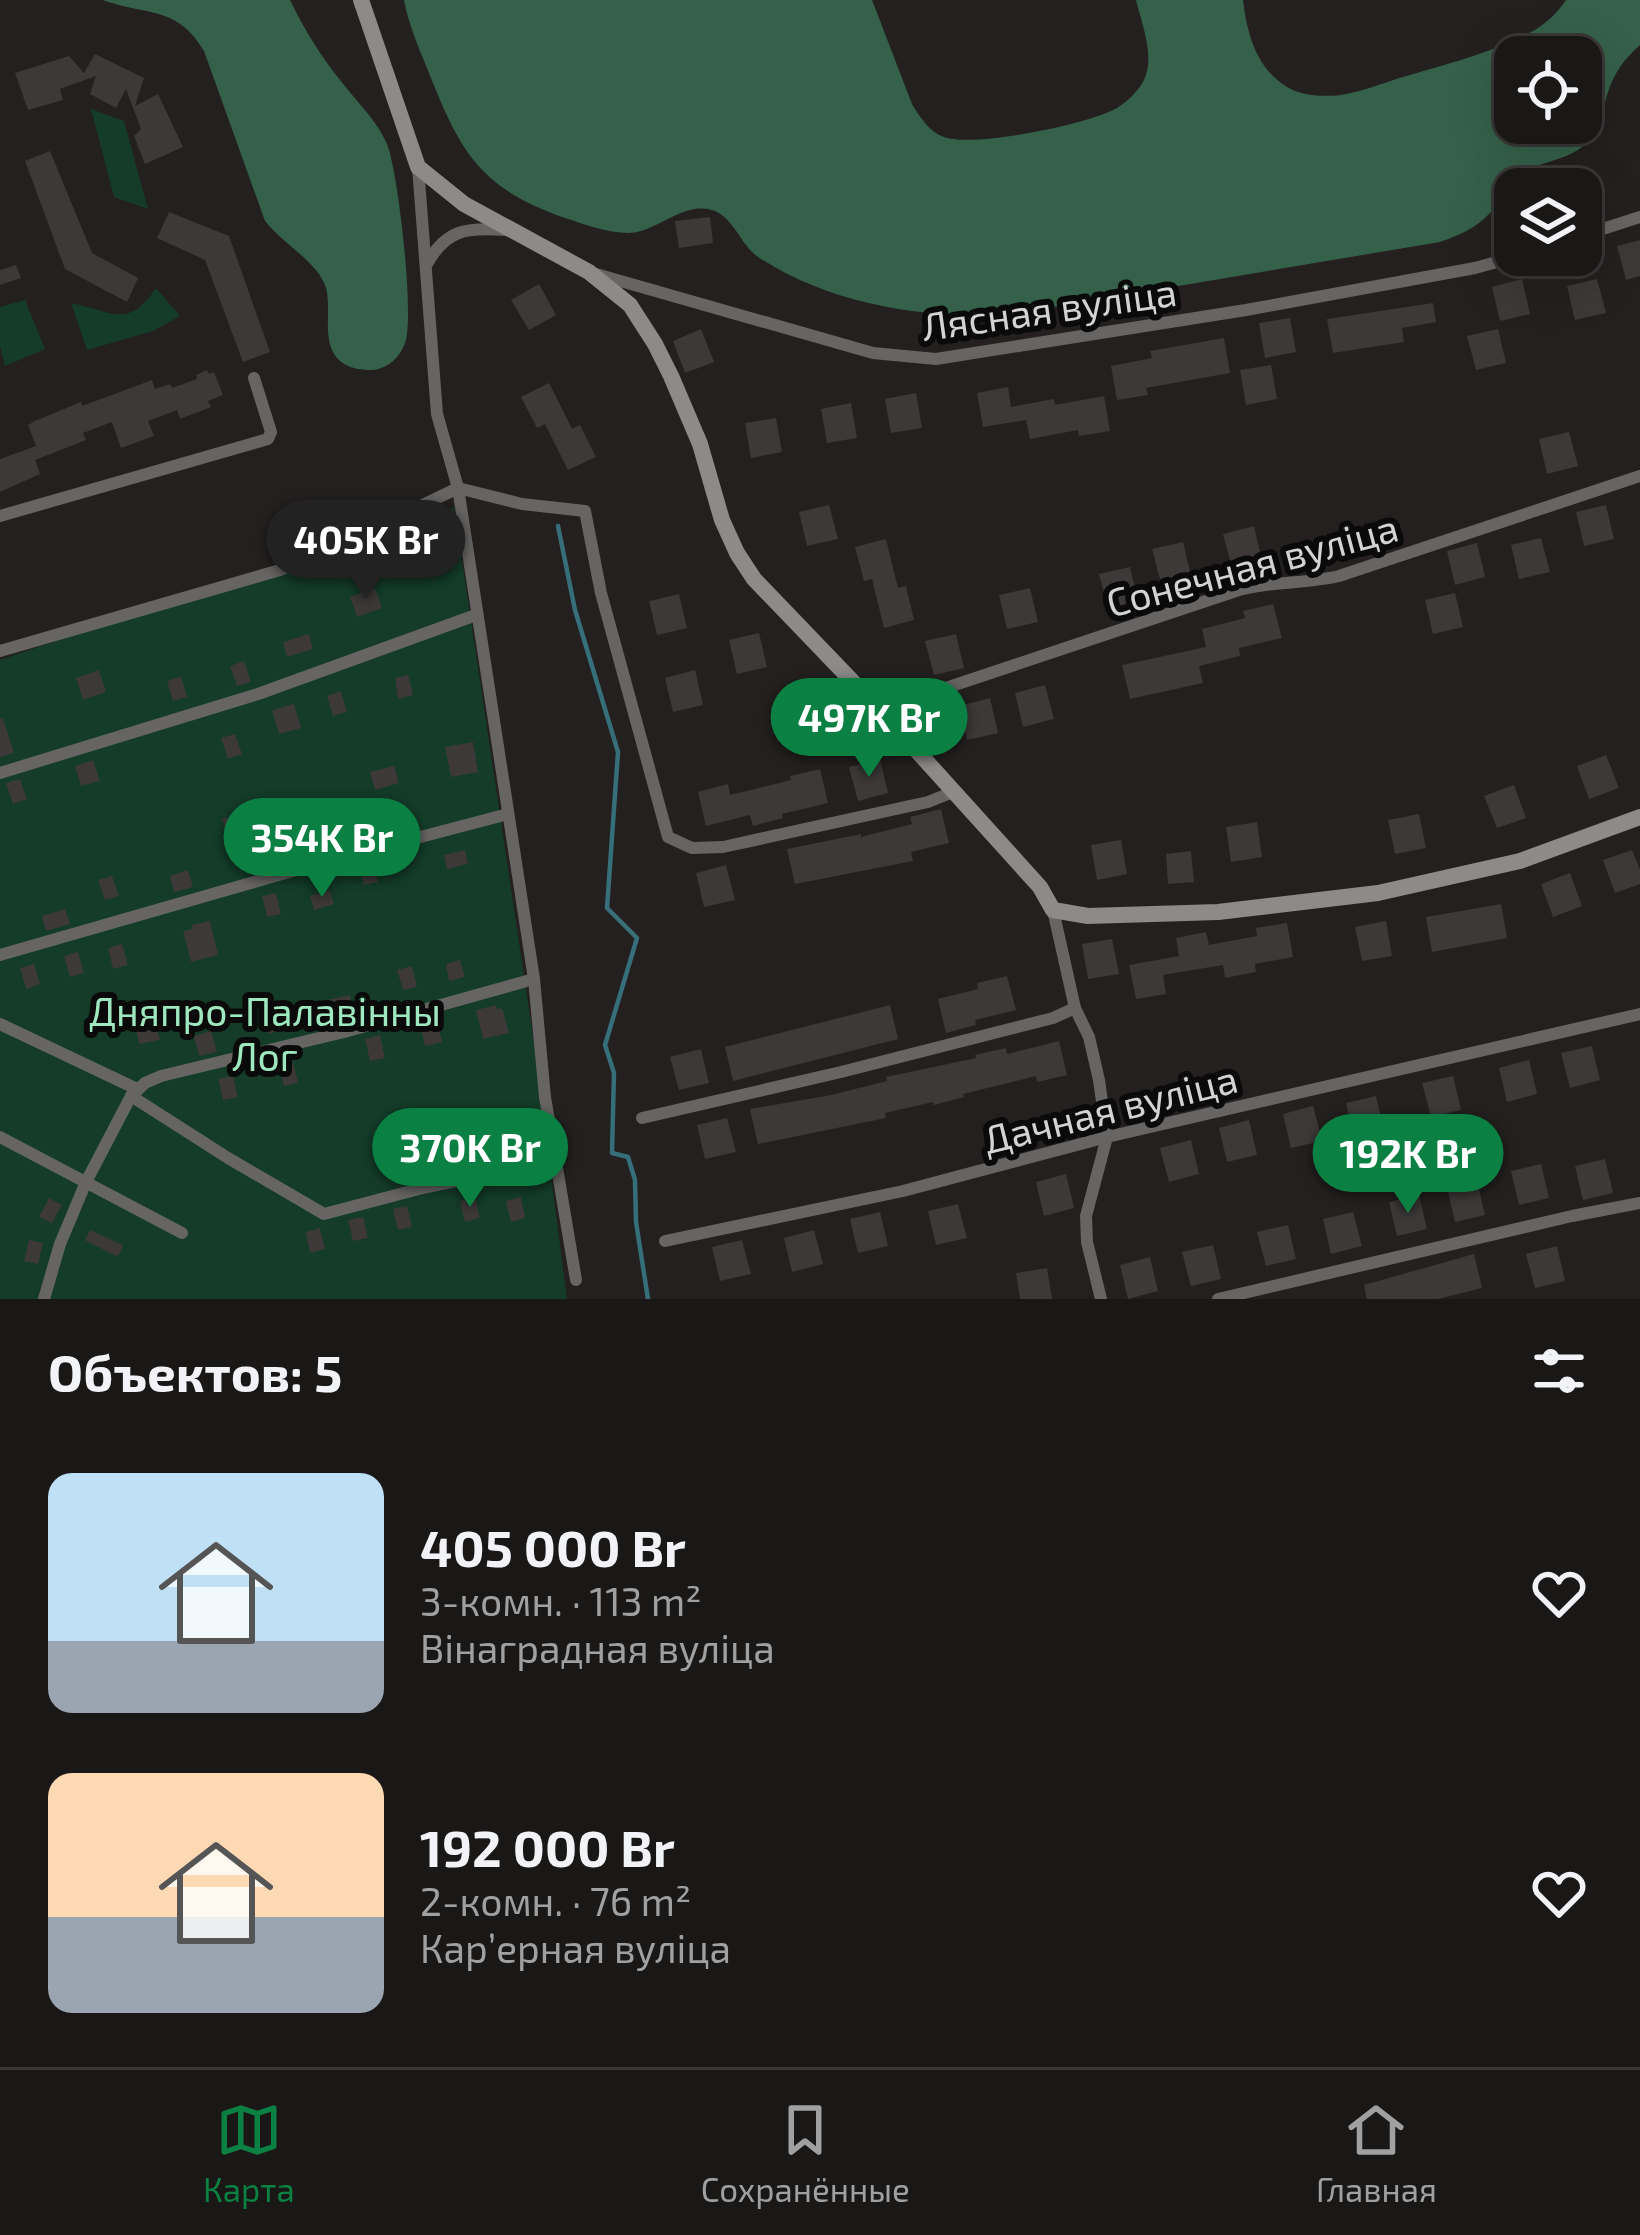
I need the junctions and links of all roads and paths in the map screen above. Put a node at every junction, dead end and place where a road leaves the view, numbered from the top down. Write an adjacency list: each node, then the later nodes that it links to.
1 (361, 0): 2 (street)
2 (418, 167): 5 (street); 7 (street)
3 (1640, 217): 4 (street)
4 (1602, 229)
5 (510, 230): 7 (street); 8 (street)
6 (1494, 263): 8 (street, Лясная вуліца)
7 (427, 265): 11 (street)
8 (589, 272): 15 (street)
9 (254, 378): 12 (street)
10 (1640, 476): 15 (street, Сонечная вуліца)
11 (458, 488): 13 (street); 14 (street); 17 (street)
12 (0, 516)
13 (476, 615): 16 (street); 18 (street)
14 (0, 651)
15 (880, 710): 17 (street)
16 (0, 773)
17 (953, 792): 20 (street)
18 (508, 814): 21 (street); 22 (street)
19 (1640, 817): 20 (street)
20 (1053, 910): 23 (street)
21 (0, 955)
22 (534, 979): 26 (street); 30 (street)
23 (1075, 1008): 27 (street); 29 (street)
24 (1640, 1014): 29 (street, Дачная вуліца)
25 (0, 1024): 26 (street)
26 (134, 1093): 30 (street); 31 (street)
27 (642, 1118)
28 (0, 1137): 31 (street)
29 (1107, 1137): 34 (street, Дачная вуліца); 37 (street)
30 (556, 1160): 35 (street)
31 (86, 1182): 33 (street); 36 (street)
32 (1640, 1203): 38 (street)
33 (182, 1233)
34 (665, 1241)
35 (576, 1280)
36 (44, 1299)
37 (1101, 1299)
38 (1218, 1299)

